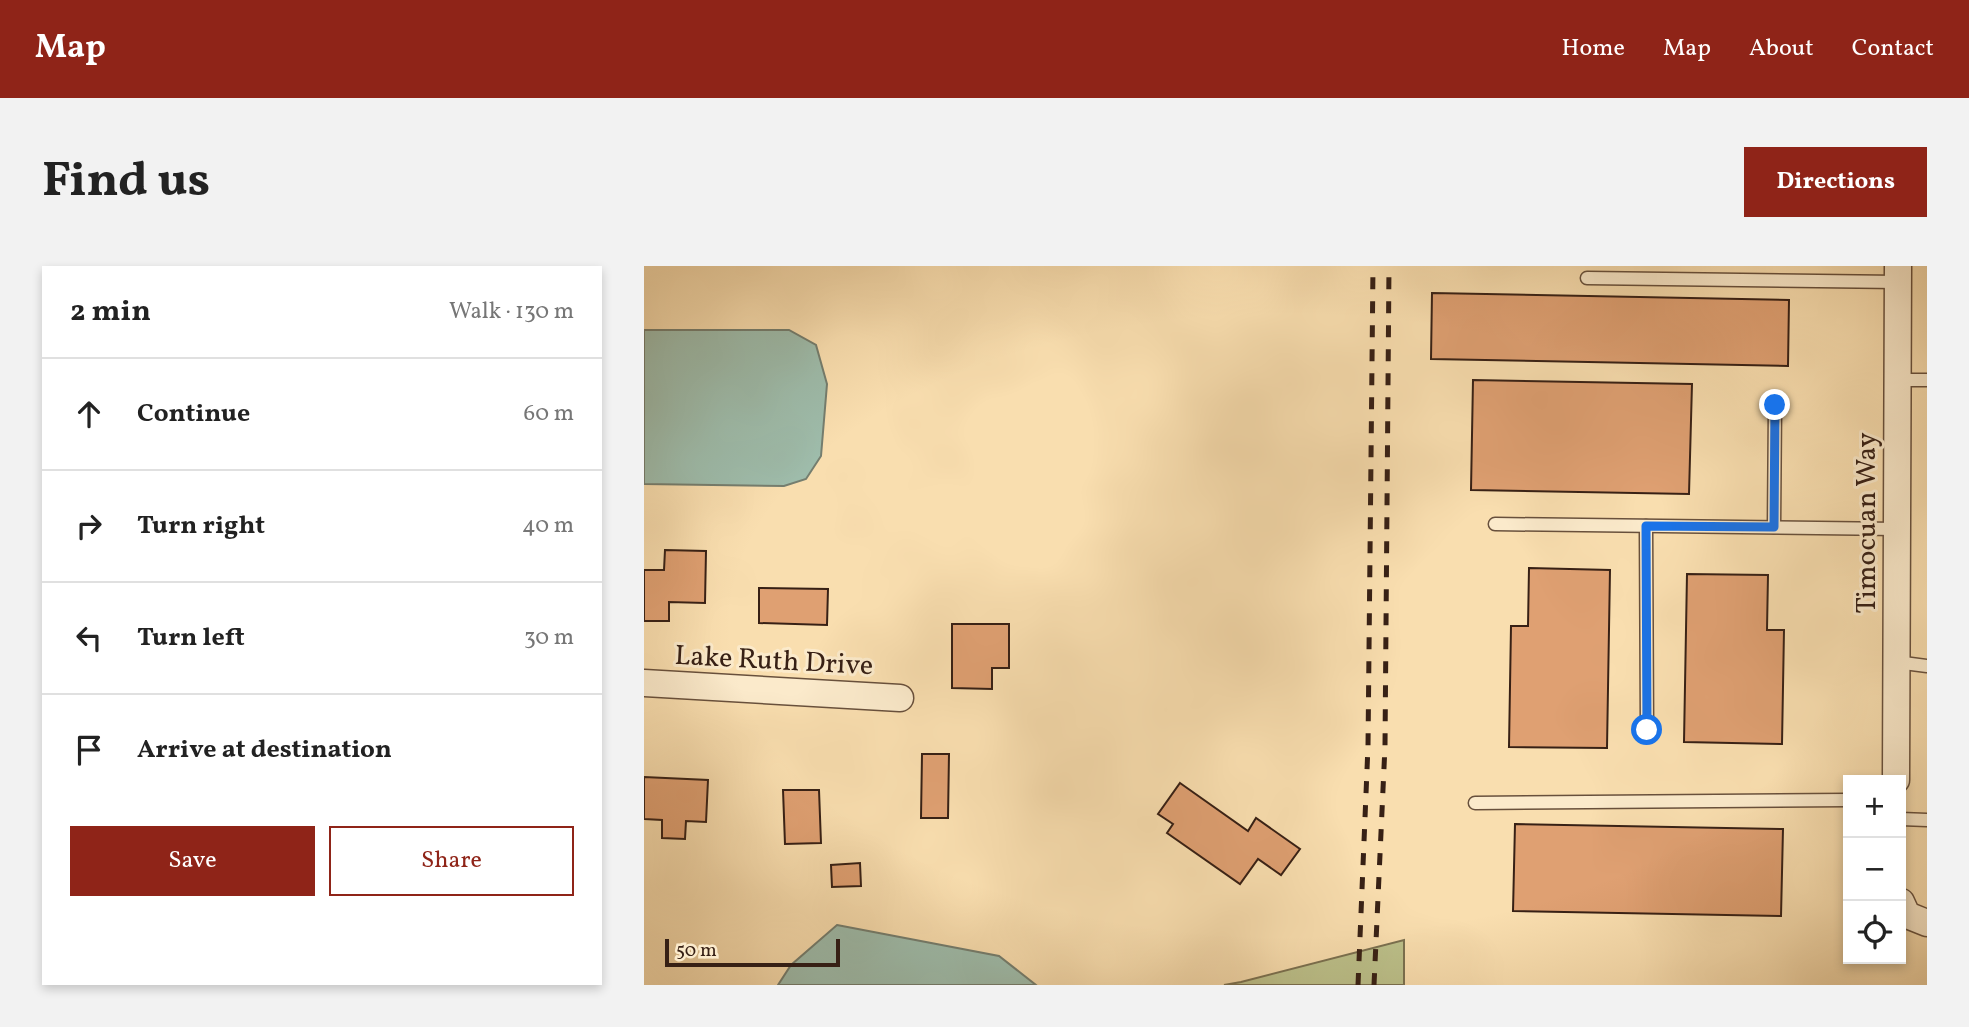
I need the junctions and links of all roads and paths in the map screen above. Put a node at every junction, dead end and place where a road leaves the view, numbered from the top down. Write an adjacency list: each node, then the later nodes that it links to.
1 (1898, 274): 2 (lane); 3 (street, Timocuan Way)
2 (1587, 278)
3 (1897, 380): 4 (lane); 9 (street, Timocuan Way)
4 (1927, 380)
5 (1775, 405): 8 (lane)
6 (1495, 524): 7 (lane)
7 (1646, 526): 8 (lane); 14 (lane)
8 (1774, 527): 9 (lane)
9 (1897, 529): 10 (street, Timocuan Way)
10 (1896, 662): 11 (lane); 15 (street, Timocuan Way)
11 (1927, 667)
12 (644, 683): 13 (street, Lake Ruth Drive)
13 (900, 698)
14 (1647, 730)
15 (1896, 775)
16 (1843, 800): 17 (lane)
17 (1475, 803)
18 (1906, 819): 19 (lane)
19 (1927, 820)
20 (1906, 913): 21 (street)
21 (1927, 923)

